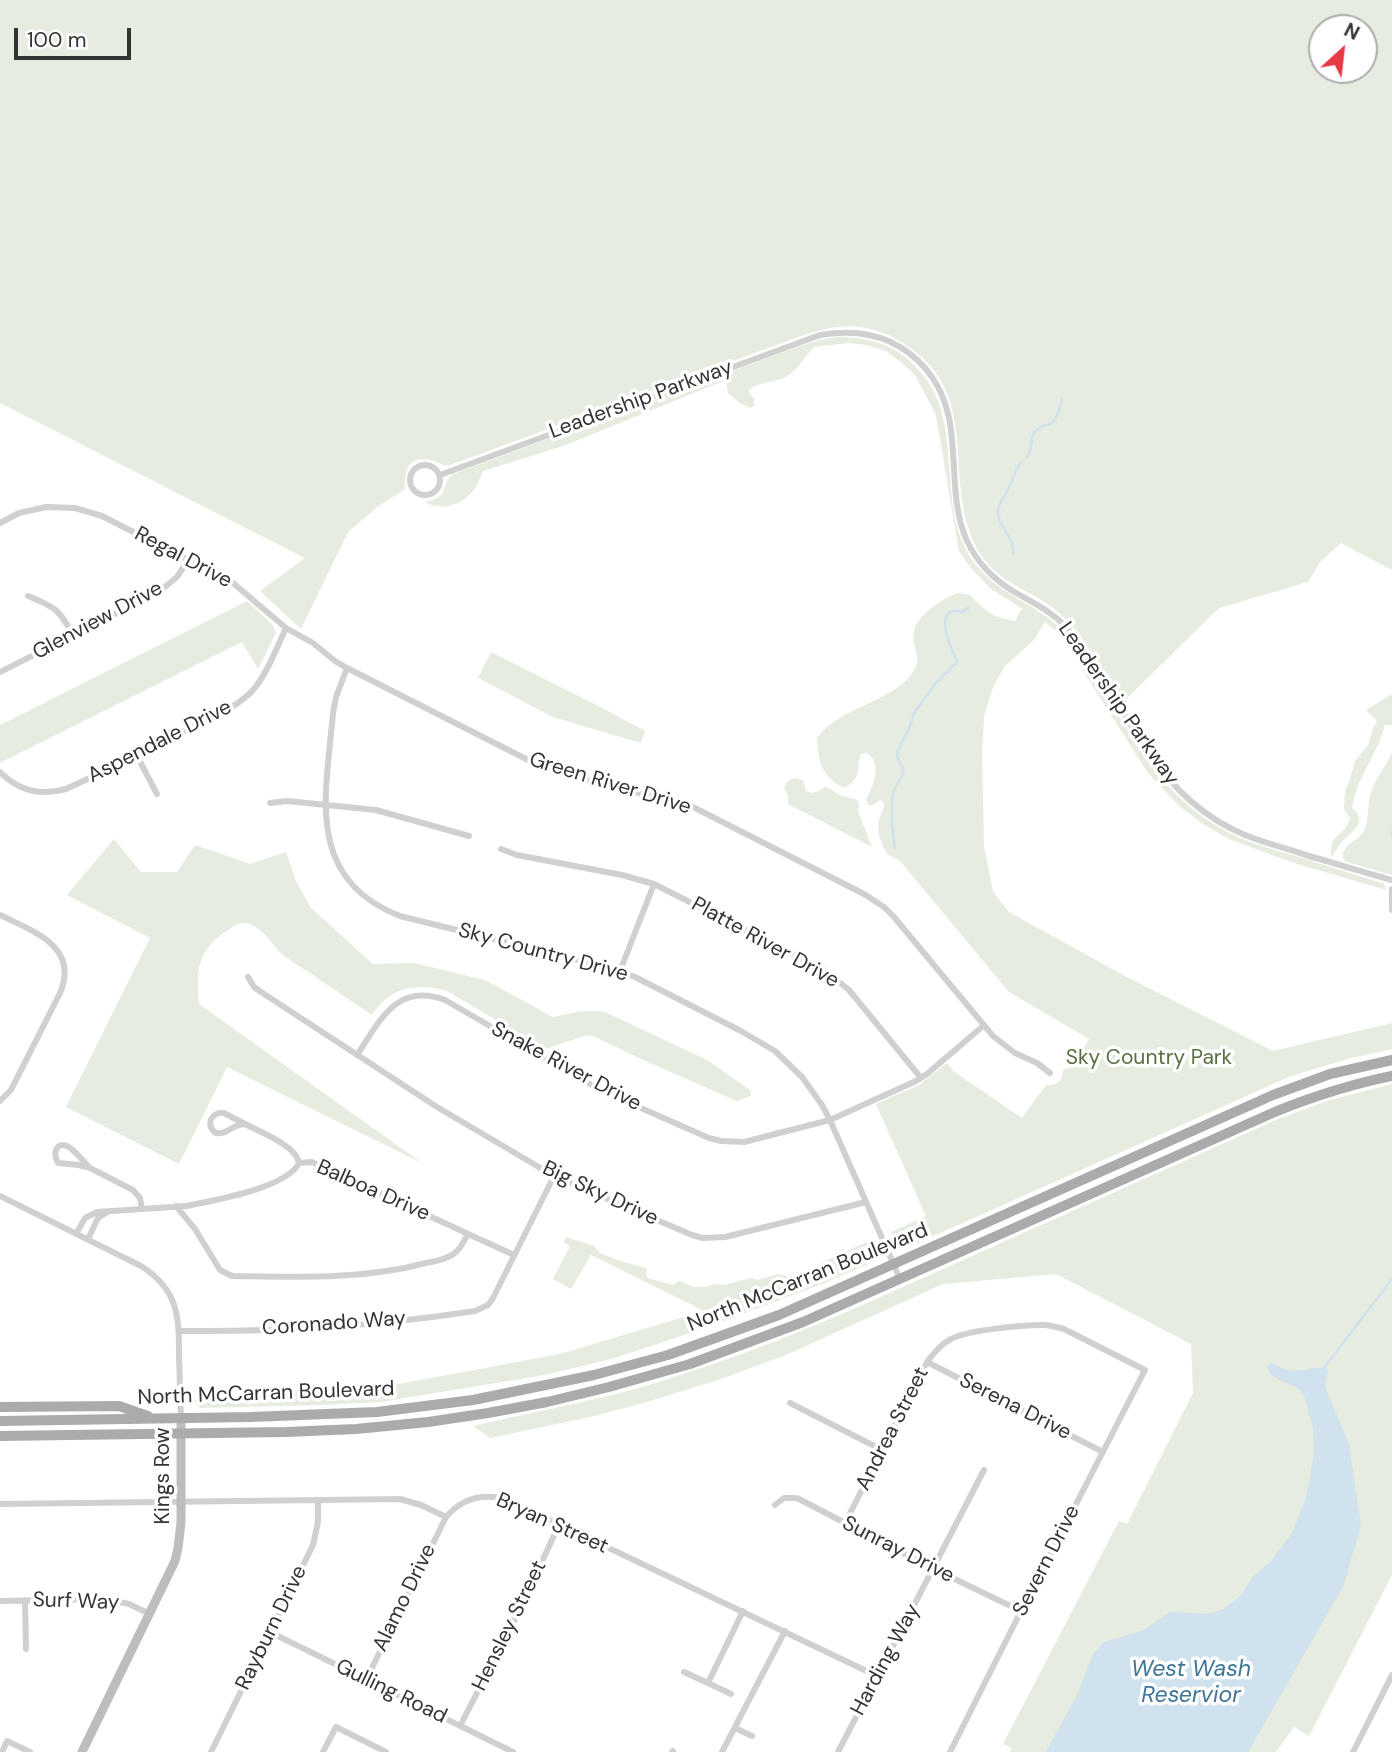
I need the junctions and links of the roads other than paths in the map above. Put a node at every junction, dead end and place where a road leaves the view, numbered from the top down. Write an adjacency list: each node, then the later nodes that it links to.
1 (440, 475): 1 (street, Leadership Parkway); 16 (street, Leadership Parkway)
2 (0, 523): 3 (street, Regal Drive)
3 (188, 560): 5 (street, Regal Drive); 6 (street, Glenview Drive)
4 (28, 596): 6 (street)
5 (286, 628): 7 (street, Regal Drive); 9 (street, Aspendale Drive)
6 (73, 635): 8 (street, Glenview Drive)
7 (347, 668): 13 (street, Sky Country Drive); 23 (street, Green River Drive)
8 (0, 672)
9 (137, 756): 10 (street, Aspendale Drive); 11 (street)
10 (0, 772)
11 (157, 794)
12 (270, 803): 13 (street)
13 (326, 805): 14 (street); 21 (street, Sky Country Drive)
14 (469, 836)
15 (501, 849): 17 (street, Platte River Drive)
16 (1392, 880)
17 (654, 884): 21 (street); 28 (street, Platte River Drive)
18 (1392, 889): 19 (street)
19 (1392, 910)
20 (0, 915): 29 (street)
21 (620, 971): 30 (street, Sky Country Drive)
22 (248, 977): 24 (street, Big Sky Drive)
23 (984, 1026): 26 (street, Green River Drive); 28 (street, Snake River Drive)
24 (357, 1055): 30 (street, Snake River Drive); 34 (street, Big Sky Drive)
25 (1392, 1060): 44 (main road, North McCarran Boulevard)
26 (1049, 1073)
27 (1392, 1076): 45 (main road, North McCarran Boulevard)
28 (921, 1078): 30 (street, Snake River Drive)
29 (0, 1101)
30 (830, 1120): 36 (street, Sky Country Drive)
31 (245, 1124): 31 (street); 32 (street)
32 (299, 1163): 37 (street, Balboa Drive); 41 (street, Balboa Drive)
33 (90, 1168): 33 (street); 38 (street)
34 (554, 1176): 36 (street, Big Sky Drive); 43 (street)
35 (0, 1195): 40 (street, Kings Row)
36 (866, 1202): 44 (street, Sky Country Drive)
37 (176, 1206): 38 (street, Balboa Drive); 41 (street)
38 (142, 1209): 39 (street, Balboa Drive)
39 (108, 1211): 40 (street, Balboa Drive); 42 (street)
40 (76, 1234): 42 (street, Kings Row)
41 (468, 1234): 43 (street, Balboa Drive)
42 (88, 1239): 46 (street, Kings Row)
43 (514, 1255): 46 (street, Coronado Way)
44 (894, 1265): 45 (street, Sky Country Drive); 49 (main road, North McCarran Boulevard)
45 (900, 1279): 50 (main road, North McCarran Boulevard)
46 (179, 1331): 53 (street, Kings Row)
47 (928, 1362): 48 (street, Andrea Street); 58 (street, Andrea Street); 59 (street, Serena Drive)
48 (1145, 1370): 59 (street, Severn Drive)
49 (557, 1384): 50 (main road); 53 (main road, North McCarran Boulevard)
50 (561, 1399): 56 (main road, North McCarran Boulevard)
51 (790, 1403): 58 (street)
52 (0, 1407): 54 (main road)
53 (181, 1418): 54 (main road, North McCarran Boulevard); 56 (main road, Kings Row)
54 (155, 1419): 55 (main road, North McCarran Boulevard)
55 (0, 1421)
56 (181, 1433): 57 (main road, North McCarran Boulevard); 62 (main road, Kings Row)
57 (0, 1436)
58 (882, 1450): 66 (street, Andrea Street)
59 (1103, 1452): 72 (street, Severn Drive)
60 (984, 1470): 68 (street, Harding Way)
61 (318, 1500): 62 (street); 65 (street); 75 (street, Rayburn Drive)
62 (181, 1501): 63 (street); 73 (main road, Kings Row)
63 (0, 1504)
64 (775, 1506): 66 (street, Sunray Drive)
65 (446, 1517): 67 (street, Bryan Street); 80 (street, Alamo Drive)
66 (845, 1523): 68 (street, Sunray Drive)
67 (559, 1525): 71 (street, Bryan Street); 83 (street, Hensley Street)
68 (934, 1569): 72 (street, Sunray Drive); 79 (street, Harding Way)
69 (26, 1600): 70 (street, Surf Way); 73 (street, Surf Way); 76 (street)
70 (0, 1601)
71 (743, 1611): 74 (street, Bryan Street); 81 (street)
72 (1021, 1611): 95 (street, Severn Drive)
73 (150, 1614): 88 (main road, Kings Row)
74 (785, 1631): 79 (street, Bryan Street); 84 (street)
75 (270, 1632): 80 (street, Gulling Road); 89 (street, Rayburn Drive)
76 (26, 1649)
77 (684, 1672): 81 (street)
78 (1392, 1675): 96 (street)
79 (877, 1676): 94 (street, Harding Way)
80 (366, 1680): 83 (street, Gulling Road)
81 (708, 1683): 82 (street)
82 (730, 1695)
83 (460, 1727): 92 (street, Gulling Road)
84 (735, 1728): 85 (street); 93 (street)
85 (752, 1736)
86 (2, 1752): 87 (street)
87 (30, 1752)
88 (82, 1752)
89 (211, 1752)
90 (323, 1752): 91 (street)
91 (386, 1752)
92 (513, 1752)
93 (722, 1752)
94 (838, 1752)
95 (950, 1752)
96 (1353, 1752)

